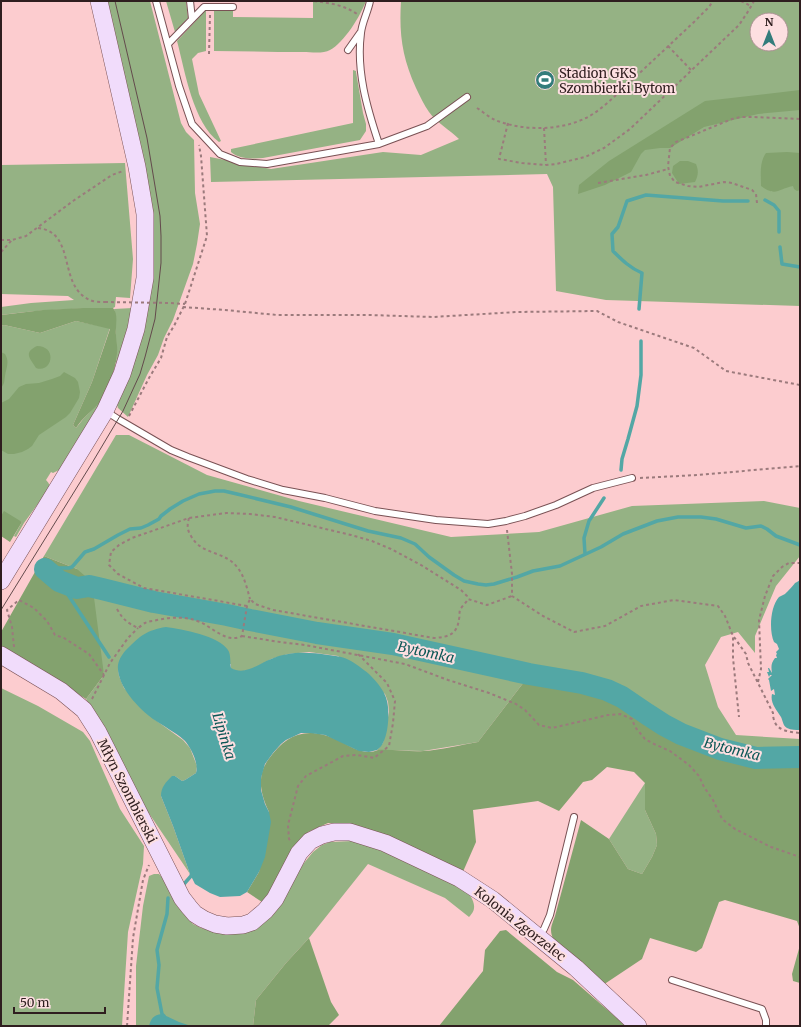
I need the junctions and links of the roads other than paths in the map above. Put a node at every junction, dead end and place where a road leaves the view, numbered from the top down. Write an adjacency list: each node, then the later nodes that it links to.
1 (99, 1): 12 (street)
2 (156, 1): 8 (lane)
3 (190, 1): 6 (lane)
4 (370, 1): 7 (lane)
5 (233, 7): 6 (lane)
6 (192, 19): 8 (lane)
7 (361, 31): 9 (lane); 11 (lane)
8 (168, 44): 11 (lane)
9 (348, 50)
10 (467, 97): 11 (lane)
11 (379, 144)
12 (106, 411): 13 (lane); 14 (street)
13 (632, 478)
14 (4, 575)
15 (1, 655): 17 (street, Młyn Szombierski)
16 (574, 817): 18 (lane)
17 (242, 925): 18 (street, Kolonia Zgorzelec)
18 (538, 937): 20 (street, Kolonia Zgorzelec)
19 (672, 980): 21 (lane)
20 (638, 1026)
21 (766, 1026)

